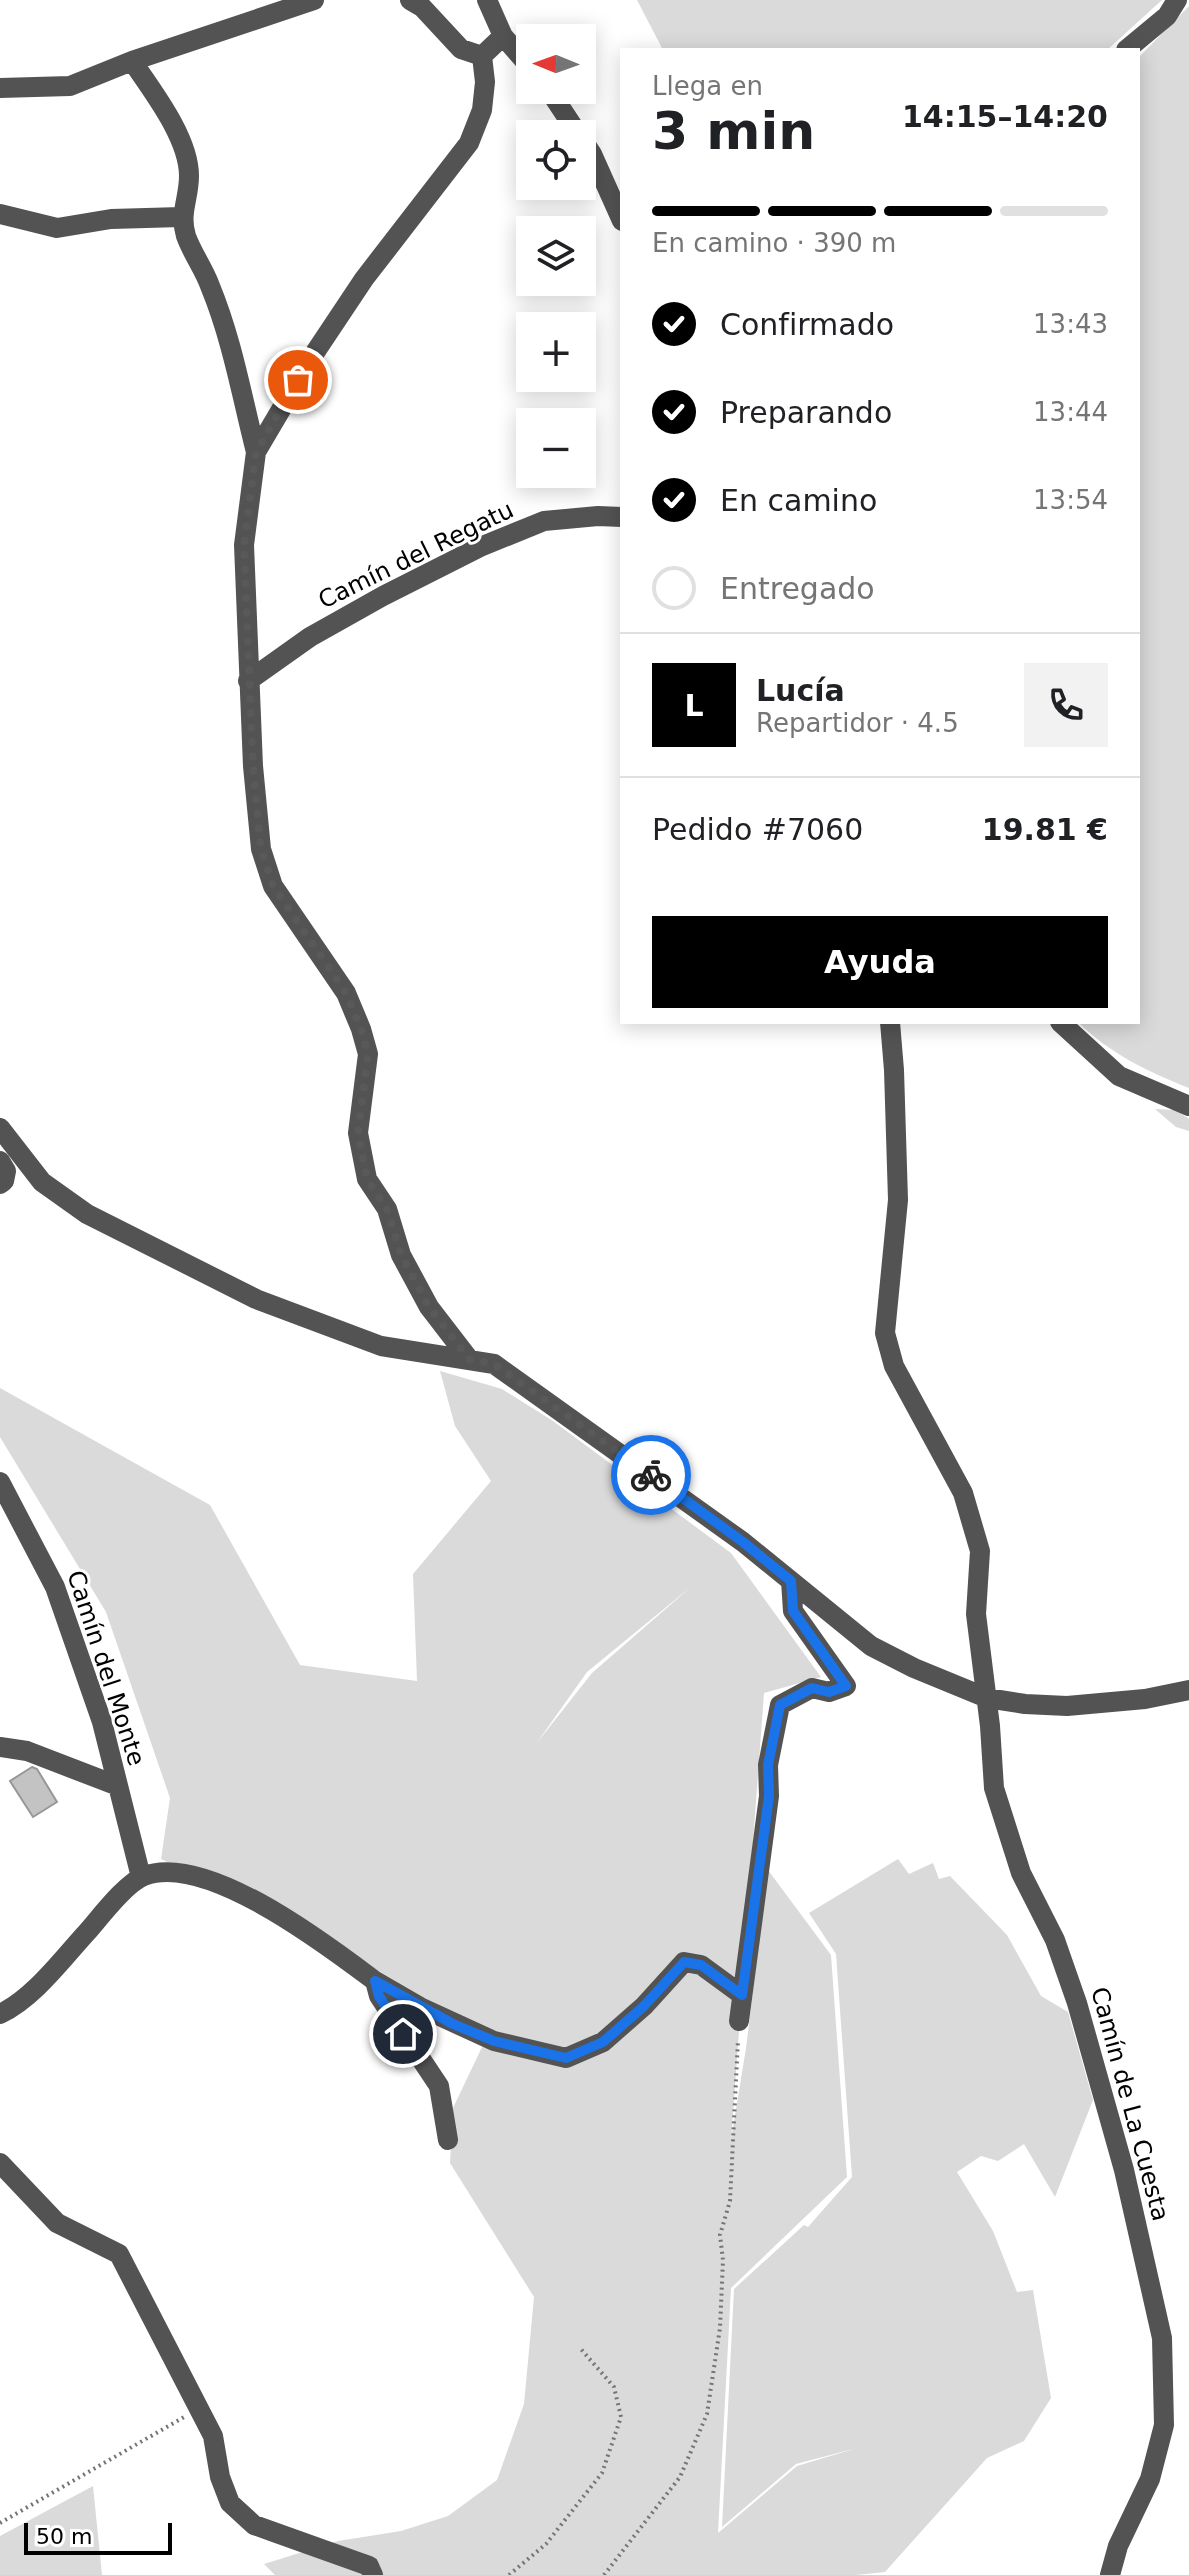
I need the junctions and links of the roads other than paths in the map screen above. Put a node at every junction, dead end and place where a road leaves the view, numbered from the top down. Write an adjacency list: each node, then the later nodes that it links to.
1 (314, 0): 9 (street)
2 (410, 0): 8 (street)
3 (487, 0): 5 (street)
4 (1177, 0): 6 (street)
5 (503, 36): 7 (street); 8 (street)
6 (1128, 48)
7 (516, 51)
8 (482, 56): 15 (street)
9 (132, 61): 10 (street); 13 (street)
10 (0, 88)
11 (596, 163): 14 (street)
12 (0, 214): 13 (street)
13 (181, 217): 15 (street)
14 (620, 217)
15 (256, 452): 17 (street)
16 (620, 517): 17 (street, Camín del Regatu)
17 (248, 681): 24 (street)
18 (890, 1024): 28 (street, Camín de La Cuesta)
19 (1062, 1024): 20 (street)
20 (1189, 1106)
21 (0, 1128): 24 (street)
22 (0, 1161): 23 (street)
23 (0, 1184)
24 (469, 1359): 26 (street)
25 (0, 1482): 30 (street, Camín del Monte)
26 (791, 1581): 28 (street); 33 (street)
27 (1189, 1690): 28 (street)
28 (987, 1698): 39 (street, Camín de La Cuesta)
29 (0, 1747): 30 (street)
30 (118, 1786): 31 (street, Camín del Monte)
31 (141, 1877): 32 (street); 34 (street)
32 (375, 1981): 33 (street); 36 (street)
33 (742, 1995): 35 (street)
34 (0, 2014)
35 (739, 2021)
36 (448, 2140)
37 (0, 2163): 38 (street)
38 (373, 2575)
39 (1110, 2575)

